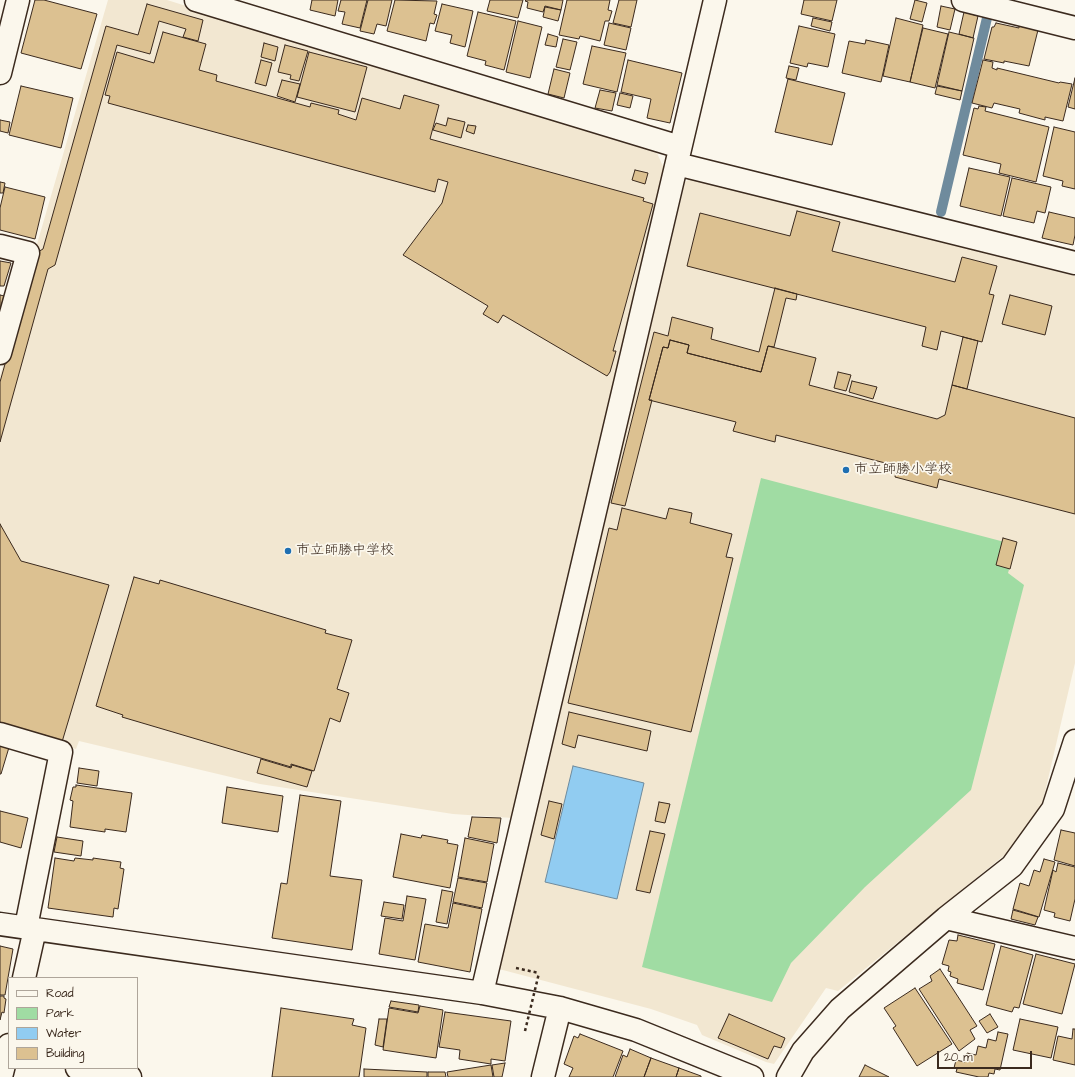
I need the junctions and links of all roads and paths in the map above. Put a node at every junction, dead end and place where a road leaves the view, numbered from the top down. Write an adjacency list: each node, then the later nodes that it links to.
1 (18, 0): 7 (street)
2 (196, 0): 5 (street)
3 (714, 0): 8 (street)
4 (972, 1): 6 (street)
5 (245, 7): 8 (street)
6 (1075, 28)
7 (0, 73)
8 (679, 155): 10 (street); 20 (street)
9 (0, 246): 11 (street)
10 (1075, 262)
11 (0, 353)
12 (0, 734): 16 (street)
13 (1075, 741): 14 (street)
14 (946, 918): 17 (street); 29 (street)
15 (0, 924): 16 (street)
16 (31, 928): 19 (street); 20 (street)
17 (1075, 948)
18 (539, 973): 22 (path, bridge)
19 (24, 977)
20 (482, 993): 21 (street)
21 (560, 1008): 27 (street); 28 (street)
22 (525, 1031)
23 (8, 1052): 25 (street)
24 (83, 1069): 26 (street)
25 (1, 1077)
26 (130, 1077)
27 (543, 1077)
28 (752, 1077)
29 (788, 1077)

